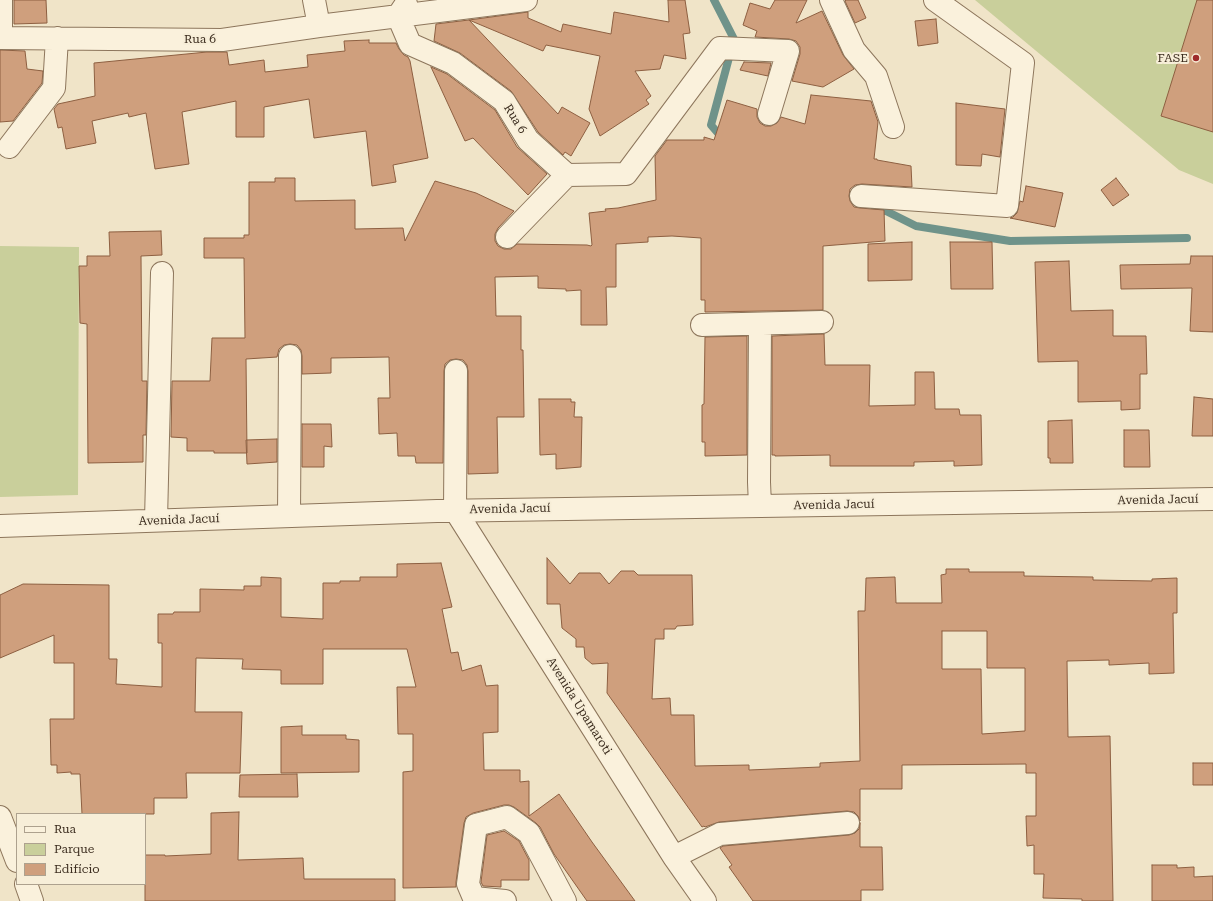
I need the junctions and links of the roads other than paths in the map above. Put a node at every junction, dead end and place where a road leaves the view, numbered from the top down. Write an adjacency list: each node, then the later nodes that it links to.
1 (1, 0): 8 (street)
2 (314, 0): 7 (street)
3 (526, 0): 6 (street, Rua 6)
4 (832, 0): 11 (street)
5 (935, 0): 14 (street)
6 (404, 8): 7 (street, Rua 6); 13 (street, Rua 6)
7 (319, 26): 9 (street, Rua 6)
8 (0, 38): 9 (street, Rua 6)
9 (57, 38): 12 (street)
10 (769, 114): 13 (street)
11 (893, 127)
12 (9, 147)
13 (567, 175): 15 (street)
14 (861, 196)
15 (507, 237)
16 (162, 273): 26 (street)
17 (822, 322): 18 (street)
18 (760, 324): 19 (street); 23 (street)
19 (702, 325)
20 (290, 356): 25 (street)
21 (456, 371): 24 (street, Avenida Jacuí)
22 (1213, 499): 23 (street, Avenida Jacuí)
23 (760, 506): 24 (street, Avenida Jacuí)
24 (455, 510): 25 (street, Avenida Jacuí); 30 (street, Avenida Upamaroti)
25 (289, 516): 26 (street, Avenida Jacuí)
26 (156, 520): 27 (street, Avenida Jacuí)
27 (0, 526)
28 (0, 817): 31 (street)
29 (848, 823): 30 (street)
30 (674, 857): 36 (street, Avenida Upamaroti)
31 (16, 858)
32 (26, 885): 33 (street)
33 (32, 901)
34 (505, 901): 35 (street)
35 (565, 901)
36 (705, 901)

